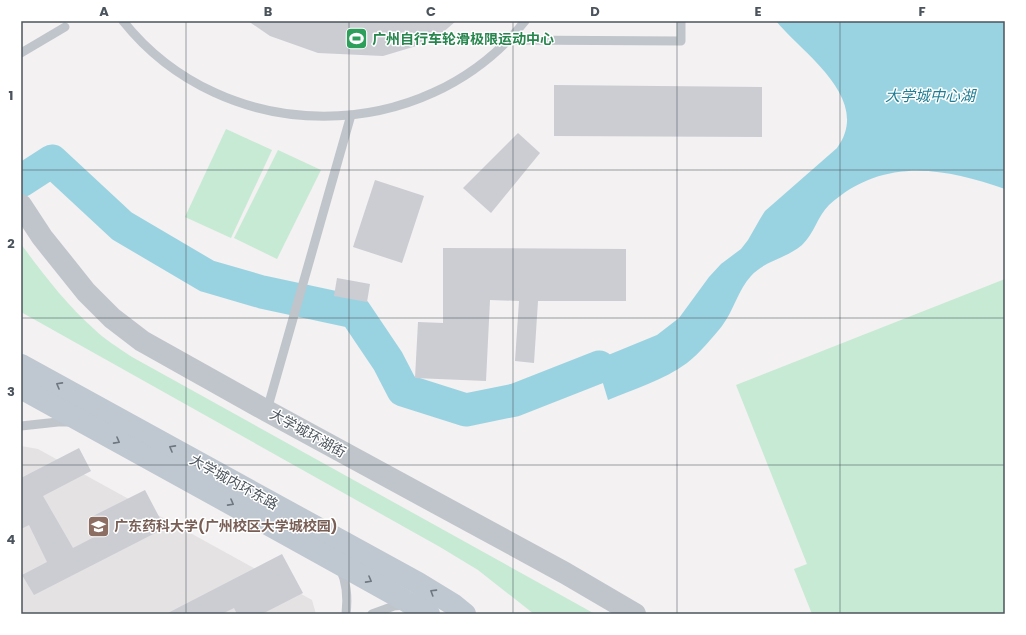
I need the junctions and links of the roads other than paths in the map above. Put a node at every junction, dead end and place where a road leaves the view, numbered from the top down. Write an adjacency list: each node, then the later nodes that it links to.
1 (123, 21): 7 (lane)
2 (525, 21): 5 (lane)
3 (681, 21): 5 (lane)
4 (65, 27): 6 (lane)
5 (508, 40): 7 (lane)
6 (21, 53)
7 (351, 116): 11 (lane)
8 (21, 205): 11 (street, 大学城环湖街)
9 (21, 365): 18 (main road, 大学城内环东路, one-way to 9)
10 (21, 388): 12 (main road, 大学城内环东路)
11 (267, 411): 19 (street, 大学城环湖街)
12 (88, 425): 13 (lane); 14 (main road, 大学城内环东路, one-way to 14)
13 (21, 426)
14 (336, 562): 15 (main road, 大学城内环东路, one-way to 15); 16 (lane)
15 (421, 610): 17 (lane)
16 (346, 614)
17 (372, 614)
18 (466, 614)
19 (635, 614)

